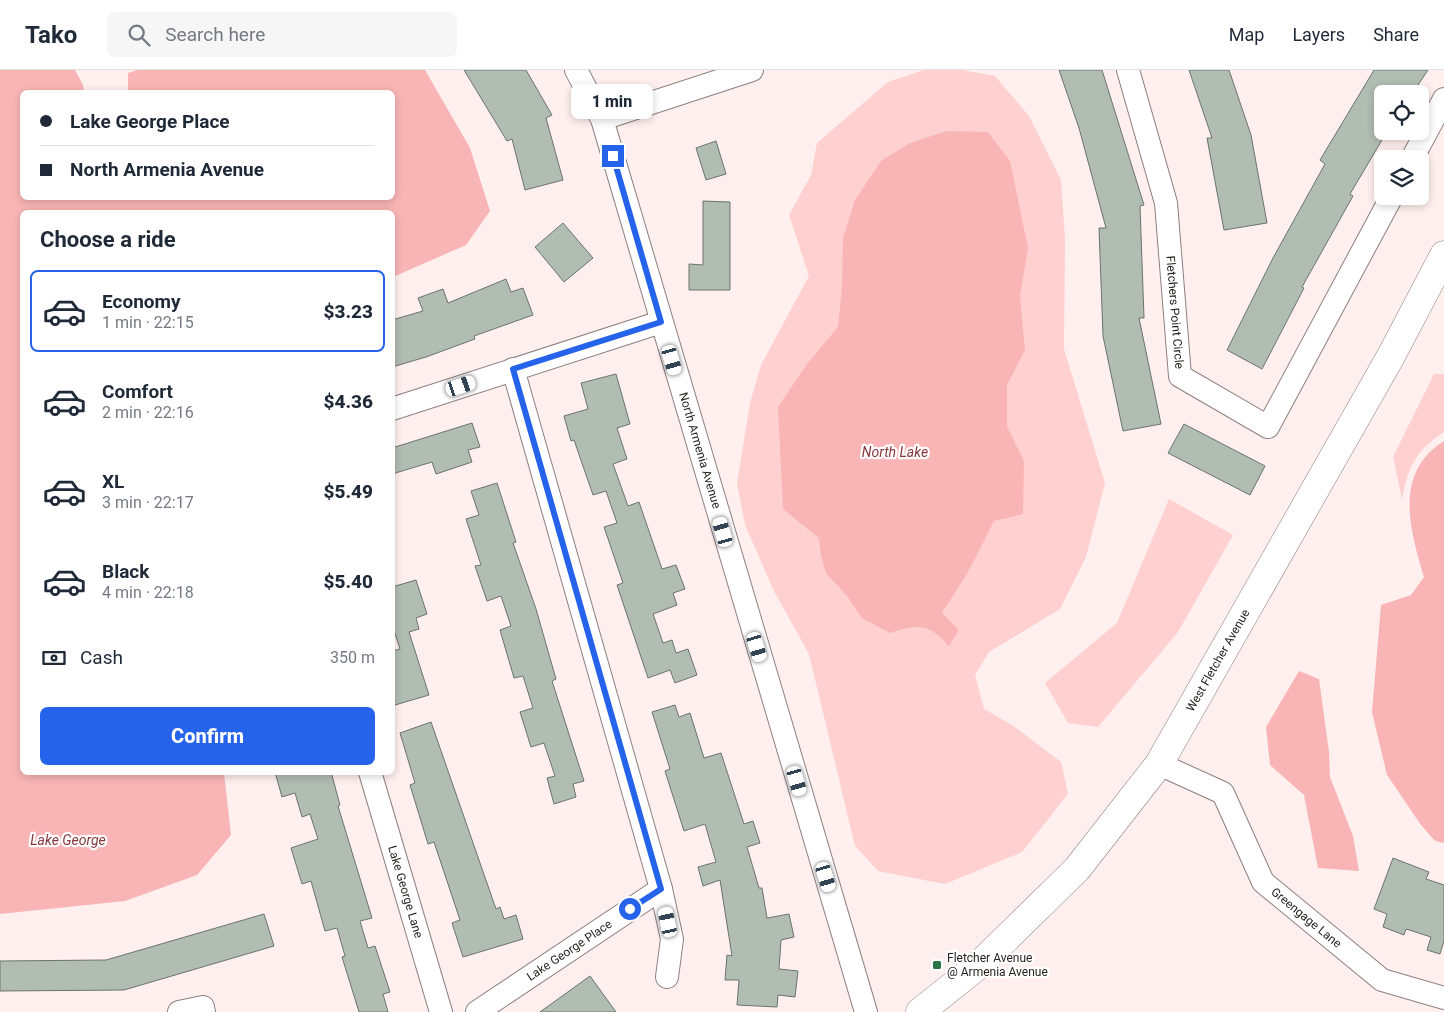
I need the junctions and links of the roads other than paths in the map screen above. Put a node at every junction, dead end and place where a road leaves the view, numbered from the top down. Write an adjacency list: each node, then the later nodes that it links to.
1 (576, 70): 5 (street, North Armenia Avenue)
2 (1128, 70): 7 (street, Fletchers Point Circle)
3 (747, 71): 5 (street)
4 (1444, 99): 6 (street)
5 (602, 119): 9 (street, North Armenia Avenue)
6 (1417, 150)
7 (1387, 205)
8 (1444, 255): 12 (main road, West Fletcher Avenue)
9 (661, 322): 10 (street); 21 (street, North Armenia Avenue)
10 (513, 369): 11 (street); 14 (street)
11 (395, 408)
12 (1159, 764): 16 (street, Greengage Lane); 22 (main road, West Fletcher Avenue)
13 (371, 775): 19 (street, Lake George Lane)
14 (661, 889): 15 (street); 20 (street, Lake George Place)
15 (667, 977)
16 (1444, 998)
17 (179, 1012): 18 (street)
18 (204, 1012)
19 (441, 1012)
20 (477, 1012)
21 (866, 1012)
22 (920, 1012)

